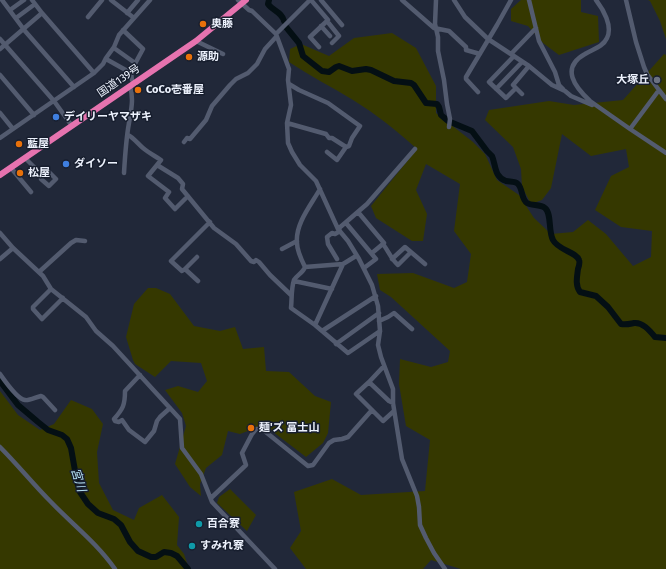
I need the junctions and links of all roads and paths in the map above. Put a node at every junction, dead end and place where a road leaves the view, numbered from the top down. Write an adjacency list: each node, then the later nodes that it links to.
1 (2, 0): 18 (street)
2 (24, 0): 18 (street)
3 (102, 0): 21 (street)
4 (138, 0): 20 (street)
5 (150, 0): 23 (street)
6 (310, 0): 24 (street); 31 (street)
7 (321, 0): 25 (street)
8 (402, 0): 29 (street)
9 (436, 0): 29 (street)
10 (454, 0): 34 (street)
11 (511, 0): 34 (street)
12 (529, 0): 28 (street)
13 (596, 0): 62 (street)
14 (626, 0): 56 (street)
15 (113, 1): 20 (street)
16 (241, 1): 31 (street); 35 (highway, 国道139号); 51 (highway, 国道139号)
17 (33, 2): 19 (street); 22 (street)
18 (10, 10): 22 (street)
19 (42, 13): 27 (street); 48 (street)
20 (127, 13): 23 (street)
21 (88, 17)
22 (16, 18): 27 (street)
23 (134, 18): 30 (street)
24 (327, 21): 26 (street); 36 (street)
25 (342, 25)
26 (322, 26): 32 (street); 38 (street)
27 (23, 28): 37 (street); 53 (street)
28 (536, 28): 43 (street); 57 (street)
29 (436, 29): 42 (street); 67 (street)
30 (123, 30): 39 (street); 46 (street)
31 (276, 35): 52 (street); 72 (street)
32 (330, 36)
33 (0, 39): 37 (street)
34 (488, 39): 42 (street); 43 (street)
35 (196, 41): 41 (street); 51 (highway, 国道139号)
36 (332, 43)
37 (5, 45): 40 (street); 61 (street)
38 (319, 47)
39 (114, 48): 44 (street); 46 (street)
40 (0, 49)
41 (223, 54)
42 (480, 54): 58 (street)
43 (512, 55): 45 (street); 55 (street)
44 (106, 59): 48 (street); 49 (street)
45 (522, 62): 47 (street); 55 (street)
46 (136, 63): 49 (street)
47 (529, 66): 54 (street); 57 (street)
48 (94, 73): 53 (street)
49 (130, 73): 51 (street)
50 (0, 75): 64 (street)
51 (131, 83): 66 (highway, 国道139号); 70 (street)
52 (289, 84): 65 (street); 73 (street)
53 (74, 87): 61 (street)
54 (516, 88): 55 (street); 59 (street)
55 (496, 89)
56 (658, 90): 60 (street); 69 (street)
57 (565, 91): 62 (street)
58 (478, 92)
59 (522, 94)
60 (666, 99)
61 (54, 101): 64 (street); 66 (street)
62 (601, 109): 69 (street)
63 (0, 113): 68 (street)
64 (34, 115): 68 (street)
65 (287, 123): 73 (street); 84 (street)
66 (70, 125): 77 (highway, 国道139号); 80 (highway, 国道139号)
67 (449, 127)
68 (13, 129): 71 (street)
69 (630, 129): 76 (street)
70 (128, 134): 78 (street); 81 (street)
71 (0, 138)
72 (184, 142)
73 (346, 148): 75 (street)
74 (414, 149): 87 (street)
75 (327, 152)
76 (666, 152)
77 (25, 158): 79 (highway, 国道139号); 83 (street)
78 (157, 165): 86 (street); 86 (street)
79 (11, 168): 82 (highway, 国道139号); 85 (street)
80 (0, 171)
81 (124, 173)
82 (0, 175)
83 (42, 175)
84 (320, 189): 90 (street); 93 (street)
85 (31, 192)
86 (188, 196): 88 (street)
87 (358, 212): 89 (street); 94 (street)
88 (210, 222): 108 (street); 114 (street)
89 (346, 223): 90 (street); 98 (street)
90 (339, 230): 99 (street); 102 (street)
91 (0, 233): 95 (street)
92 (85, 241): 109 (street)
93 (297, 241): 96 (street); 106 (street)
94 (383, 244): 98 (street); 103 (street)
95 (13, 248): 101 (street); 109 (street)
96 (282, 249)
97 (411, 252): 103 (street); 103 (street); 105 (street)
98 (372, 253): 107 (street)
99 (356, 256): 104 (street); 107 (street)
100 (197, 257): 108 (street)
101 (0, 259)
102 (337, 259)
103 (392, 259)
104 (343, 264): 106 (street); 113 (street)
105 (425, 264)
106 (305, 267): 111 (street)
107 (364, 268): 115 (street)
108 (185, 269): 110 (street)
109 (39, 272): 112 (street)
110 (198, 281)
111 (294, 281): 113 (street); 114 (street)
112 (51, 289): 116 (street); 116 (street)
113 (332, 289): 119 (street)
114 (291, 295): 119 (street)
115 (376, 296): 117 (street); 121 (street)
116 (63, 298): 126 (street)
117 (379, 313): 118 (street); 123 (street)
118 (379, 321): 120 (street); 122 (street)
119 (315, 325): 121 (street)
120 (412, 329)
121 (322, 331): 123 (street)
122 (380, 331): 123 (street); 124 (street)
123 (336, 344)
124 (384, 366): 127 (street); 128 (street)
125 (0, 374): 130 (street)
126 (140, 375): 129 (street); 129 (street)
127 (369, 382): 128 (street); 131 (street)
128 (393, 403): 132 (street)
129 (170, 408): 134 (street)
130 (55, 410)
131 (372, 410): 132 (street); 134 (street)
132 (394, 411): 137 (street)
133 (0, 447): 135 (street)
134 (211, 498): 136 (street)
135 (115, 569)
136 (274, 569)
137 (445, 569)

